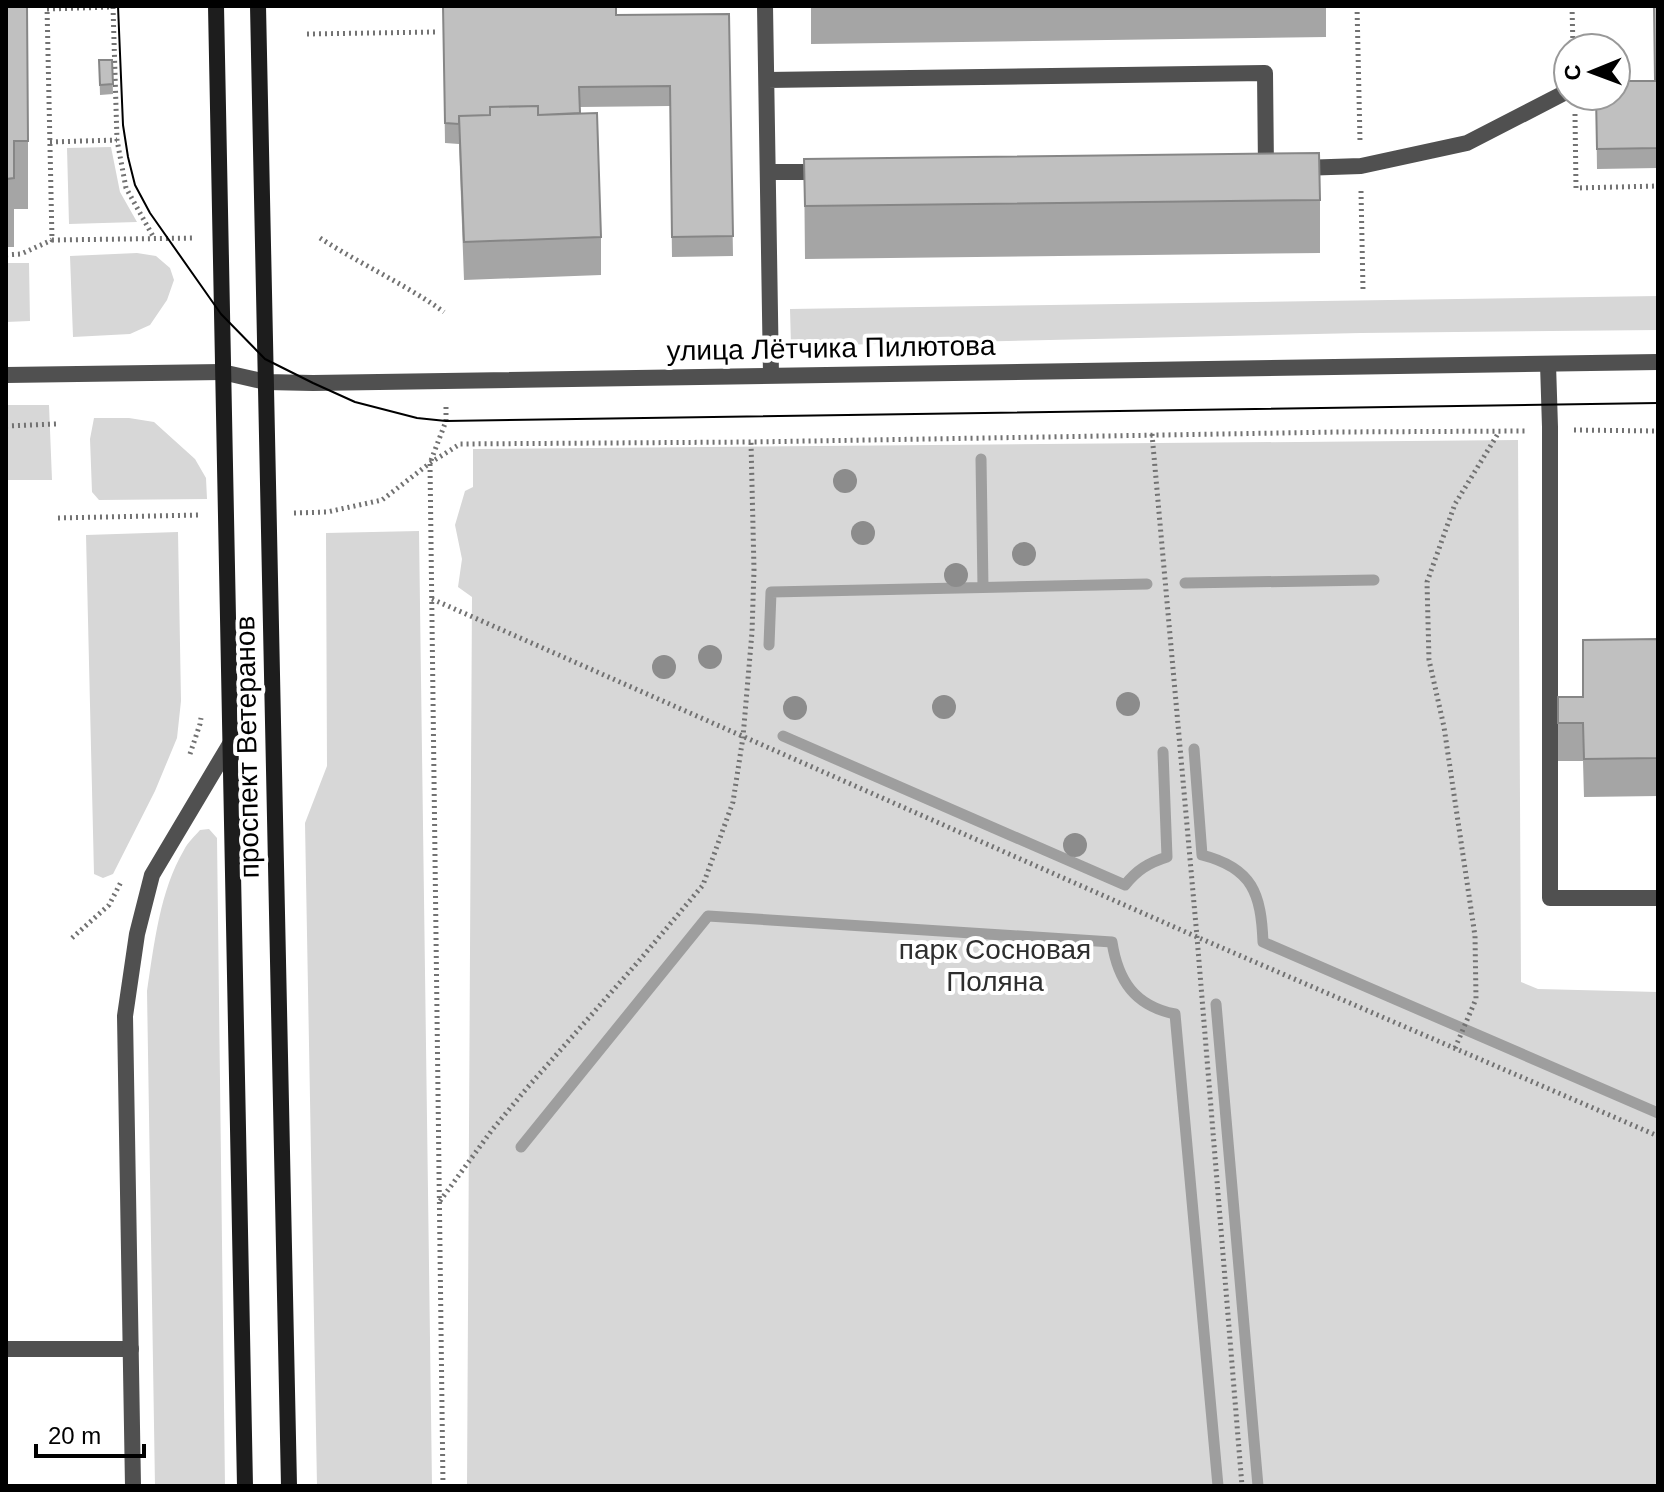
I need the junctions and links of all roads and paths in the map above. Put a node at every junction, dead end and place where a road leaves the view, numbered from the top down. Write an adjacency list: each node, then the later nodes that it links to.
1 (216, 6): 25 (main road, проспект Ветеранов)
2 (258, 6): 28 (main road, проспект Ветеранов)
3 (765, 6): 9 (street)
4 (1572, 6): 7 (path)
5 (47, 8): 12 (path); 13 (path)
6 (435, 32): 8 (path)
7 (1573, 32)
8 (307, 34)
9 (767, 80): 10 (street); 14 (street)
10 (1552, 99)
11 (1575, 112): 16 (path)
12 (117, 140): 13 (path); 17 (path)
13 (50, 142): 20 (path)
14 (768, 172): 15 (street); 27 (street)
15 (845, 172)
16 (1658, 186)
17 (154, 238): 18 (path); 20 (path)
18 (204, 238)
19 (320, 238): 22 (path)
20 (52, 240): 21 (path)
21 (6, 255)
22 (444, 312)
23 (1658, 362): 24 (street, улица Лётчика Пилютова)
24 (1548, 364): 27 (street, улица Лётчика Пилютова); 50 (street)
25 (222, 372): 26 (street, улица Лётчика Пилютова); 28 (street, улица Лётчика Пилютова); 39 (main road, проспект Ветеранов)
26 (6, 375)
27 (771, 375): 28 (street, улица Лётчика Пилютова)
28 (266, 382): 40 (main road, проспект Ветеранов)
29 (446, 402): 38 (path)
30 (56, 424): 31 (path)
31 (6, 426)
32 (1565, 430): 35 (path)
33 (1500, 431): 34 (path); 36 (path); 53 (path)
34 (1529, 431)
35 (1658, 431)
36 (1152, 434): 37 (path); 51 (path)
37 (751, 442): 38 (path); 46 (path)
38 (430, 463): 40 (path); 44 (path)
39 (225, 513): 41 (path); 47 (main road, проспект Ветеранов)
40 (268, 514): 60 (main road, проспект Ветеранов)
41 (197, 515): 42 (path); 43 (path)
42 (58, 518)
43 (198, 530)
44 (432, 599): 46 (path); 55 (path)
45 (201, 708): 48 (path)
46 (743, 737): 51 (path); 55 (path)
47 (230, 744): 57 (street); 59 (main road, проспект Ветеранов)
48 (184, 766)
49 (124, 877): 52 (path)
50 (1658, 898)
51 (1197, 937): 53 (path); 62 (path)
52 (72, 938)
53 (1455, 1049): 54 (path)
54 (1658, 1136)
55 (439, 1202): 61 (path)
56 (6, 1349): 57 (street)
57 (131, 1349): 58 (street)
58 (133, 1486)
59 (245, 1486)
60 (289, 1486)
61 (443, 1486)
62 (1242, 1486)

